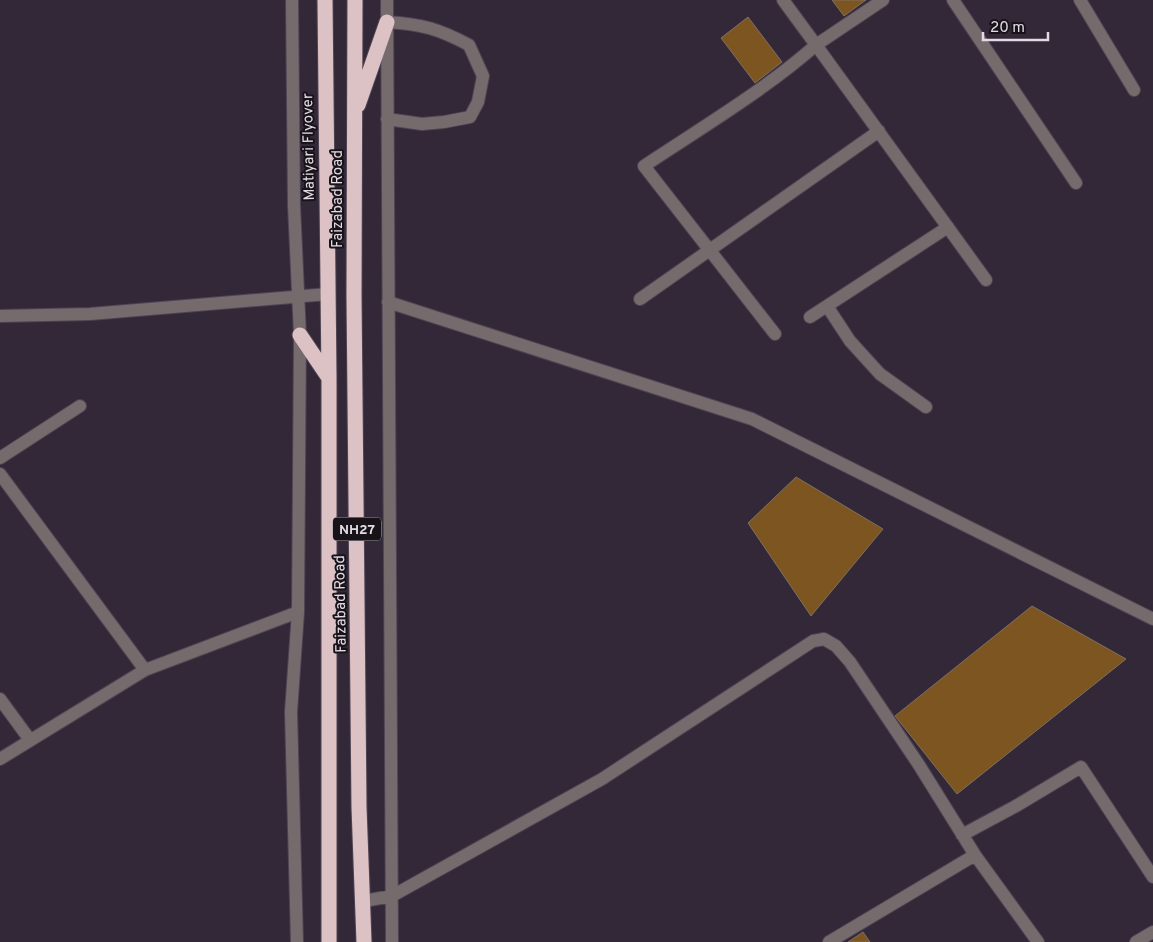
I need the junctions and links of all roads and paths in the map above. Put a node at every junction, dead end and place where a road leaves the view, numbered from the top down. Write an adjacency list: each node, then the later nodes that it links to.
1 (292, 0): 20 (street)
2 (325, 0): 19 (highway, Matiyari Flyover / NH27)
3 (355, 0): 12 (highway, NH27)
4 (387, 0): 9 (street)
5 (783, 0): 10 (street)
6 (883, 0): 10 (street)
7 (954, 0): 15 (street)
8 (1080, 0): 11 (street)
9 (387, 22): 12 (highway); 13 (street); 13 (street)
10 (816, 45): 14 (street); 17 (street)
11 (1134, 90)
12 (355, 116): 43 (highway, Faizabad Road / NH27)
13 (387, 119): 22 (street)
14 (879, 131): 16 (street); 17 (street)
15 (1076, 183)
16 (948, 227): 18 (street); 23 (street)
17 (709, 249): 21 (street); 26 (street)
18 (986, 280)
19 (328, 294): 20 (street); 28 (highway, Faizabad Road / NH27)
20 (298, 297): 24 (street); 27 (street)
21 (640, 298)
22 (388, 302): 34 (street); 42 (street)
23 (827, 306): 25 (street); 30 (street)
24 (0, 316)
25 (810, 316)
26 (775, 334)
27 (300, 335): 28 (highway); 33 (street)
28 (329, 378): 46 (highway, Faizabad Road / NH27)
29 (80, 406): 31 (street)
30 (926, 407)
31 (0, 458)
32 (0, 474): 35 (street)
33 (298, 612): 35 (street); 45 (street)
34 (1153, 619)
35 (145, 670): 37 (street)
36 (0, 699): 37 (street)
37 (30, 740): 38 (street)
38 (0, 759)
39 (962, 835): 40 (street); 41 (street); 42 (street)
40 (975, 855): 49 (street); 50 (street)
41 (1153, 877)
42 (392, 896): 43 (street); 48 (street)
43 (364, 901): 47 (highway, Faizabad Road / NH27)
44 (1153, 932): 51 (street)
45 (297, 942)
46 (329, 942)
47 (364, 942)
48 (392, 942)
49 (829, 942)
50 (1038, 942)
51 (1136, 942)

